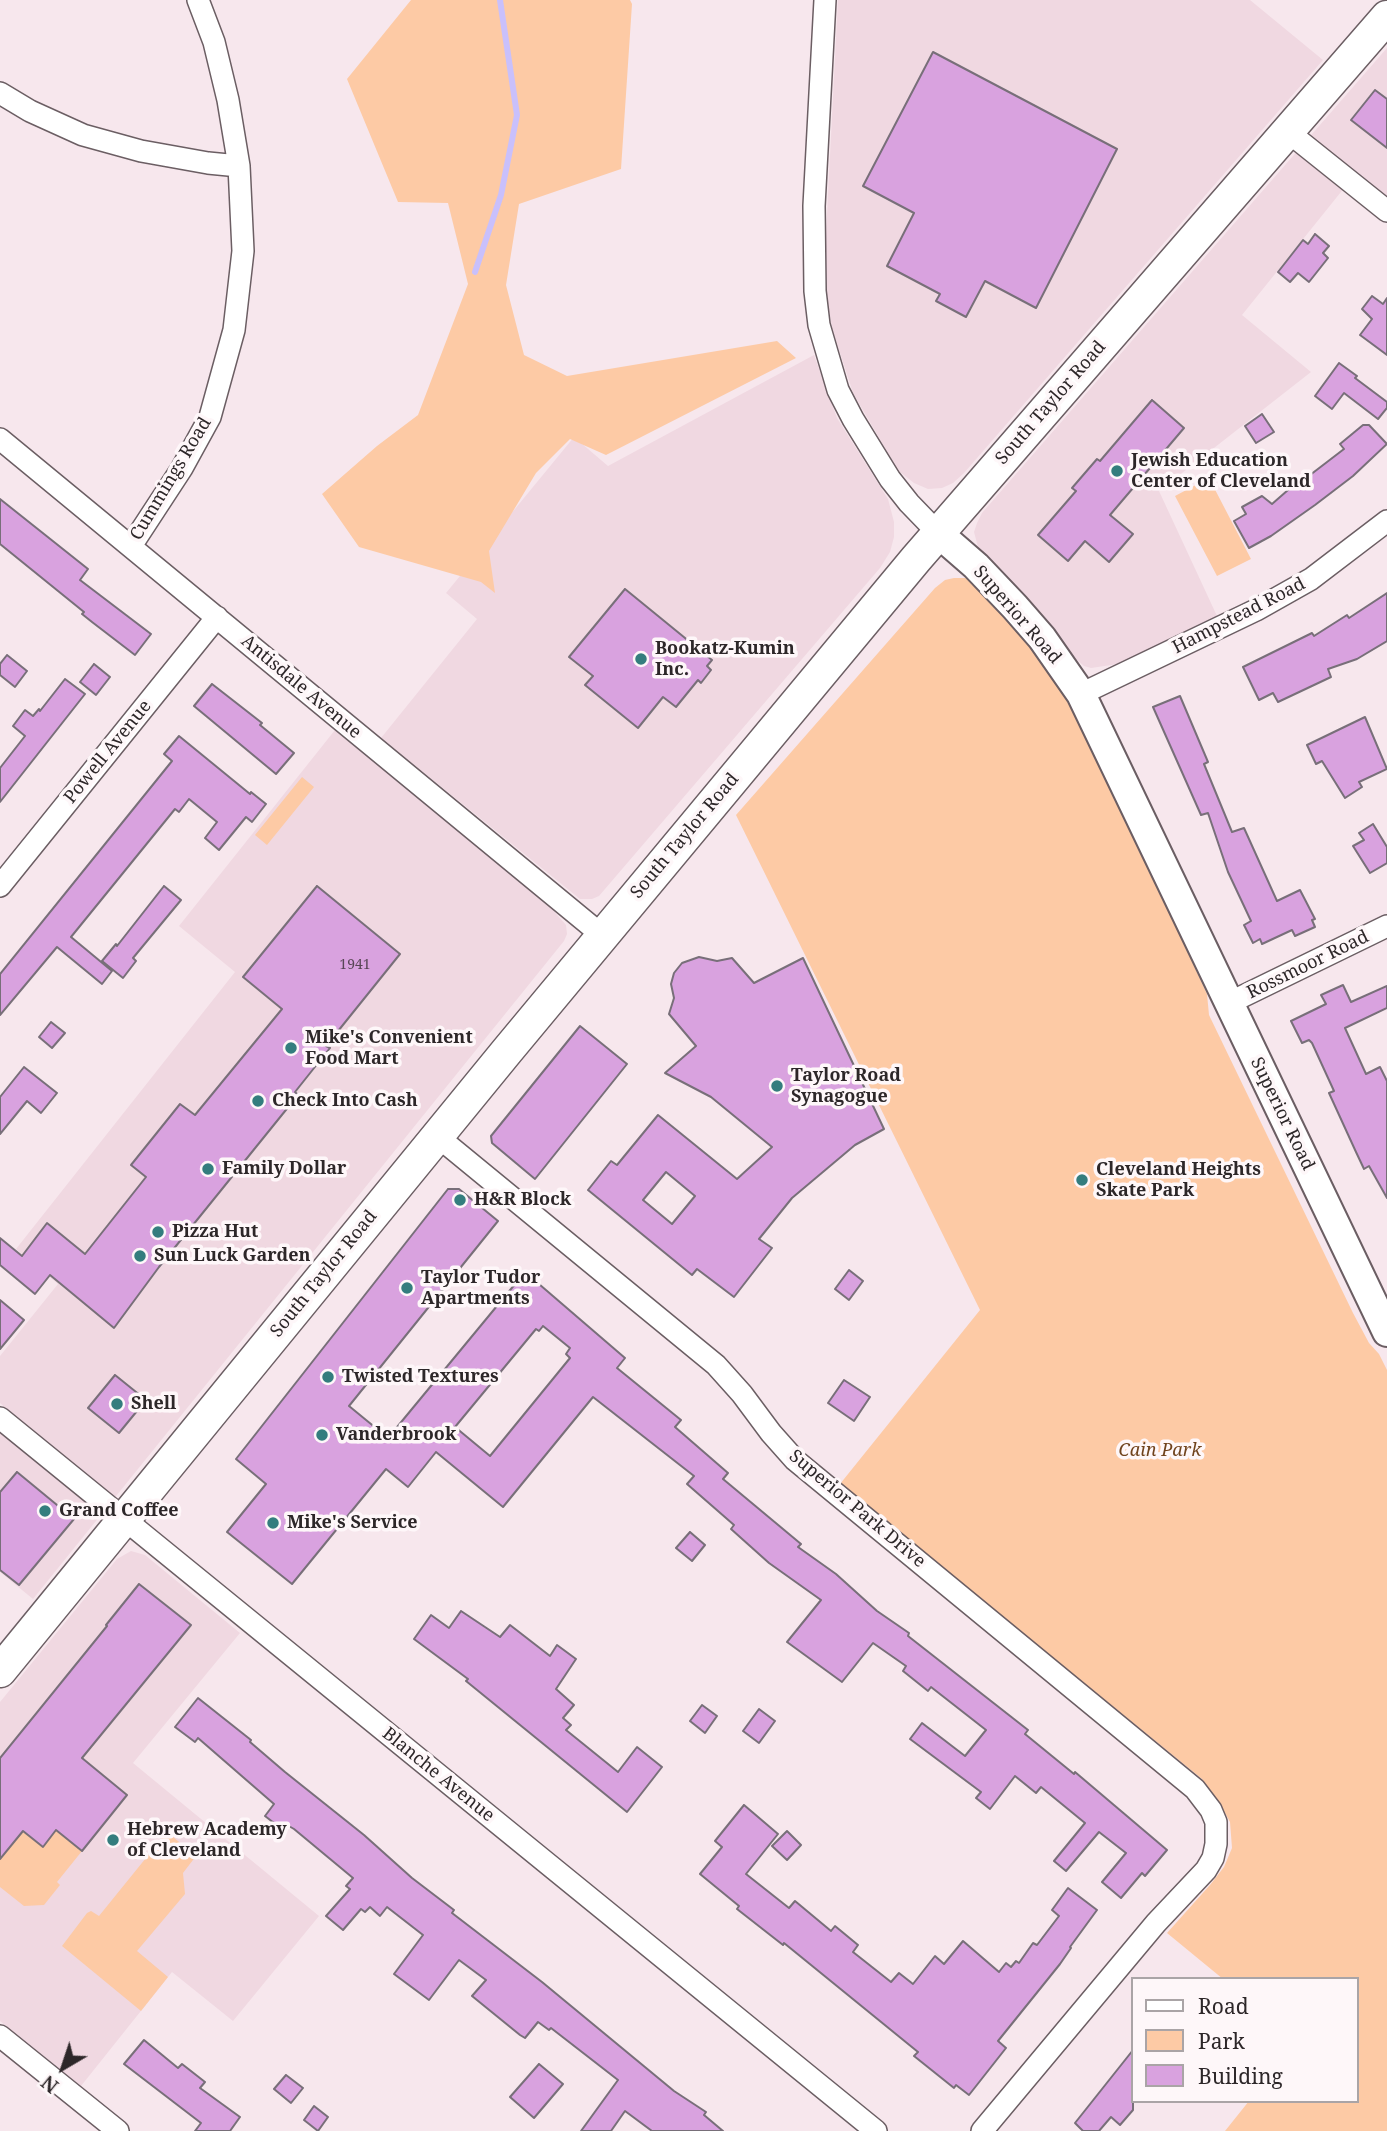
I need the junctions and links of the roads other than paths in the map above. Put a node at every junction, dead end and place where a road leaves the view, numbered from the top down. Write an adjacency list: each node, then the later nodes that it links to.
1 (198, 0): 6 (street, Cummings Road)
2 (825, 0): 10 (street, Superior Road)
3 (1387, 17): 5 (main road, South Taylor Road)
4 (0, 93): 6 (street)
5 (1287, 131): 7 (street); 10 (main road, South Taylor Road)
6 (239, 166): 11 (street, Cummings Road)
7 (1387, 211)
8 (0, 439): 11 (street, Antisdale Avenue)
9 (1387, 521): 13 (street, Hampstead Road)
10 (938, 533): 13 (street, Superior Road); 16 (main road, South Taylor Road)
11 (131, 546): 12 (street, Antisdale Avenue)
12 (217, 617): 14 (street, Powell Avenue); 16 (street, Antisdale Avenue)
13 (1081, 694): 17 (street, Superior Road)
14 (0, 886)
15 (1387, 926): 17 (street, Rossmoor Road)
16 (603, 936): 18 (main road, South Taylor Road)
17 (1229, 1003): 19 (street, Superior Road)
18 (437, 1136): 21 (main road, South Taylor Road); 26 (street, Superior Park Drive)
19 (1384, 1316)
20 (0, 1418): 21 (street, Blanche Avenue)
21 (124, 1519): 22 (main road, South Taylor Road); 25 (street, Blanche Avenue)
22 (0, 1671)
23 (0, 2036): 24 (street)
24 (118, 2131)
25 (876, 2131)
26 (982, 2131)

